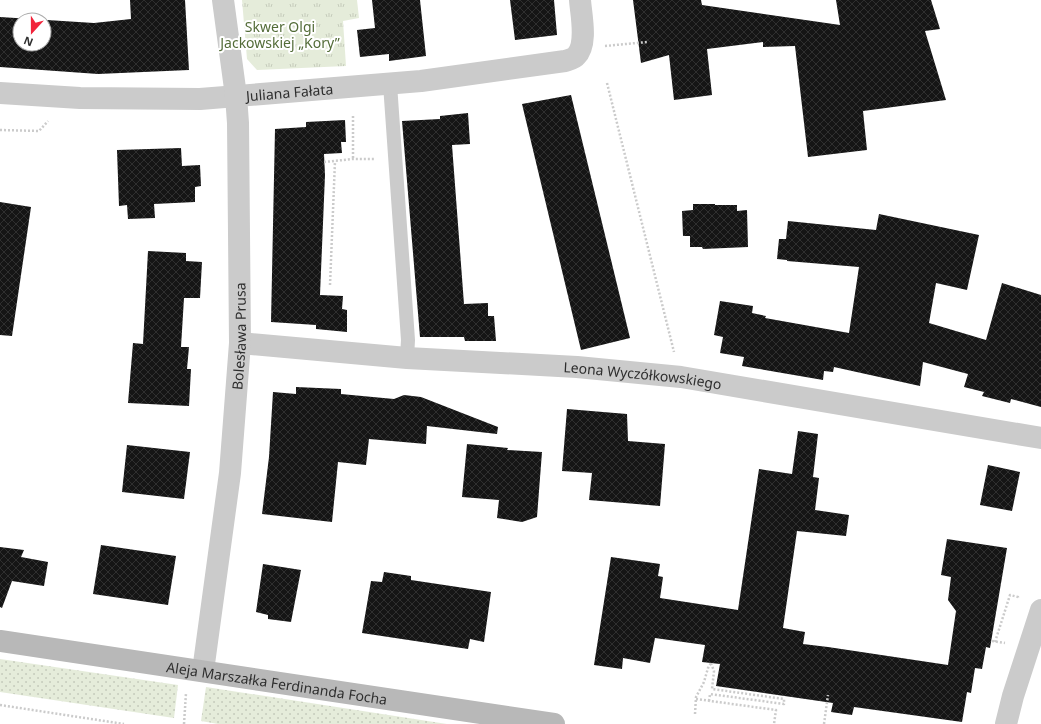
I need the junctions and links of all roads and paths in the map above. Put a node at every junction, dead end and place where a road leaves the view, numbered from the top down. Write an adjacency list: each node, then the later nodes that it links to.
1 (222, 0): 8 (street, Bolesława Prusa)
2 (580, 0): 6 (street, Juliana Fałata)
3 (647, 42): 4 (path)
4 (601, 47)
5 (607, 83): 19 (path)
6 (390, 84): 8 (street, Juliana Fałata); 13 (lane)
7 (0, 93): 8 (street, Juliana Fałata)
8 (236, 96): 17 (street, Bolesława Prusa)
9 (353, 116): 12 (path)
10 (51, 118): 11 (path)
11 (0, 130)
12 (353, 159): 13 (path); 14 (path)
13 (396, 160): 18 (lane)
14 (335, 161): 15 (path); 16 (path)
15 (324, 162)
16 (330, 285)
17 (240, 343): 18 (street, Leona Wyczółkowskiego); 25 (street, Bolesława Prusa)
18 (407, 358): 19 (street, Leona Wyczółkowskiego)
19 (681, 377): 20 (street, Leona Wyczółkowskiego)
20 (1041, 438)
21 (1016, 604): 24 (path)
22 (1041, 610): 37 (street)
23 (0, 641): 25 (street, Aleja Marszałka Ferdinanda Focha)
24 (1003, 643)
25 (203, 671): 34 (street, Aleja Marszałka Ferdinanda Focha)
26 (186, 692): 33 (path)
27 (828, 695): 36 (path)
28 (696, 699): 29 (path); 29 (path); 31 (path)
29 (710, 701): 35 (path)
30 (0, 705): 32 (path)
31 (695, 714)
32 (124, 724)
33 (184, 724)
34 (554, 724)
35 (774, 724)
36 (824, 724)
37 (1006, 724)

